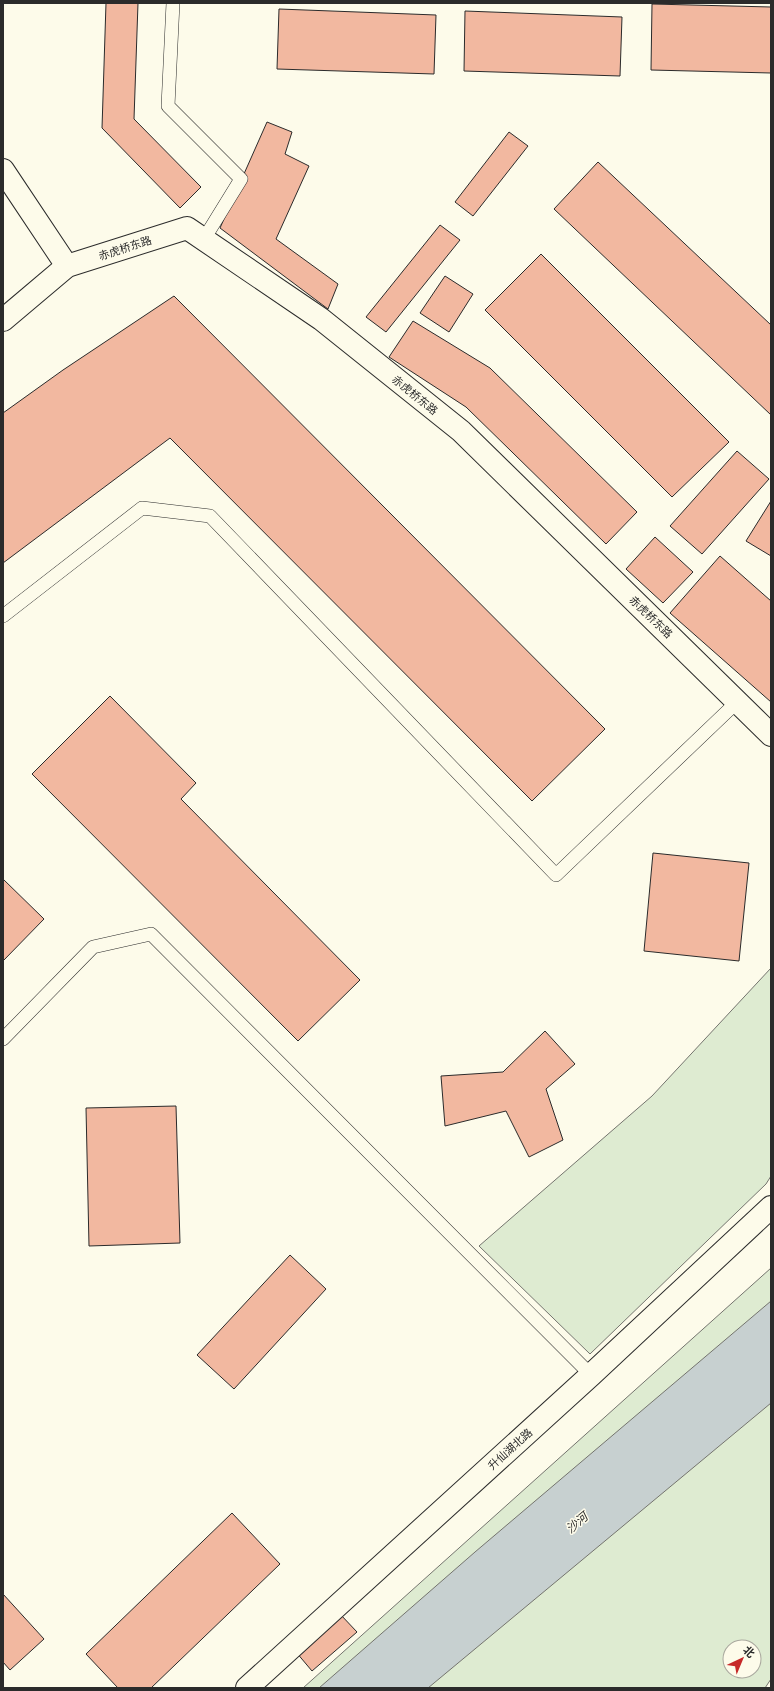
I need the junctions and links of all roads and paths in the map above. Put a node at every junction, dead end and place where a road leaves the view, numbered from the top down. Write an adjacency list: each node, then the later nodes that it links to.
1 (173, 3): 3 (lane)
2 (3, 170): 4 (street)
3 (204, 239): 4 (street, 赤虎桥东路); 7 (street, 赤虎桥东路)
4 (67, 266): 5 (street, 赤虎桥东路)
5 (3, 320)
6 (3, 616): 7 (lane)
7 (737, 702): 8 (street, 赤虎桥东路)
8 (771, 735)
9 (3, 1039): 11 (lane)
10 (771, 1207): 11 (street, 升仙湖北路)
11 (591, 1376): 12 (street, 升仙湖北路)
12 (247, 1688)

